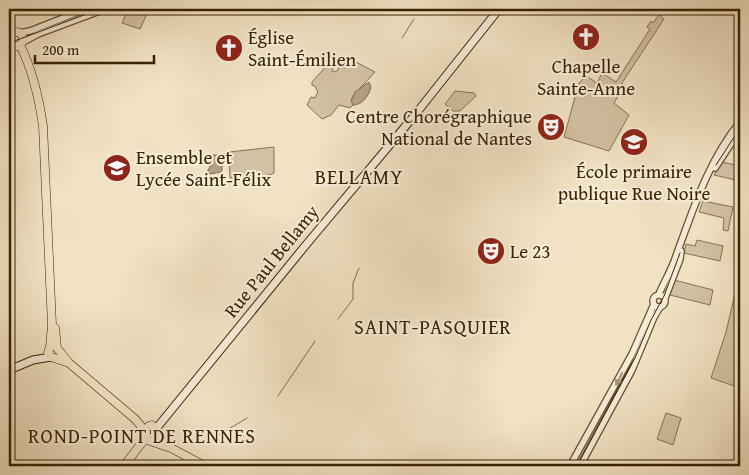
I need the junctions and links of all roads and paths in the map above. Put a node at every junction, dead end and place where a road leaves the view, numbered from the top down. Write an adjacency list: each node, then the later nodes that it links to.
1 (86, 9): 4 (street)
2 (105, 9): 5 (street)
3 (499, 9): 14 (main road, Rue Paul Bellamy)
4 (12, 33): 5 (main road); 5 (main road)
5 (16, 45): 12 (main road)
6 (740, 122): 8 (street)
7 (740, 130): 9 (street)
8 (658, 294): 9 (street); 10 (street)
9 (665, 298): 11 (street)
10 (654, 304): 11 (street); 17 (street, one-way to 17)
11 (660, 307): 18 (street)
12 (53, 352): 13 (main road); 14 (main road)
13 (9, 370)
14 (151, 433): 15 (main road); 16 (main road)
15 (124, 466)
16 (205, 466)
17 (570, 466)
18 (580, 466)

